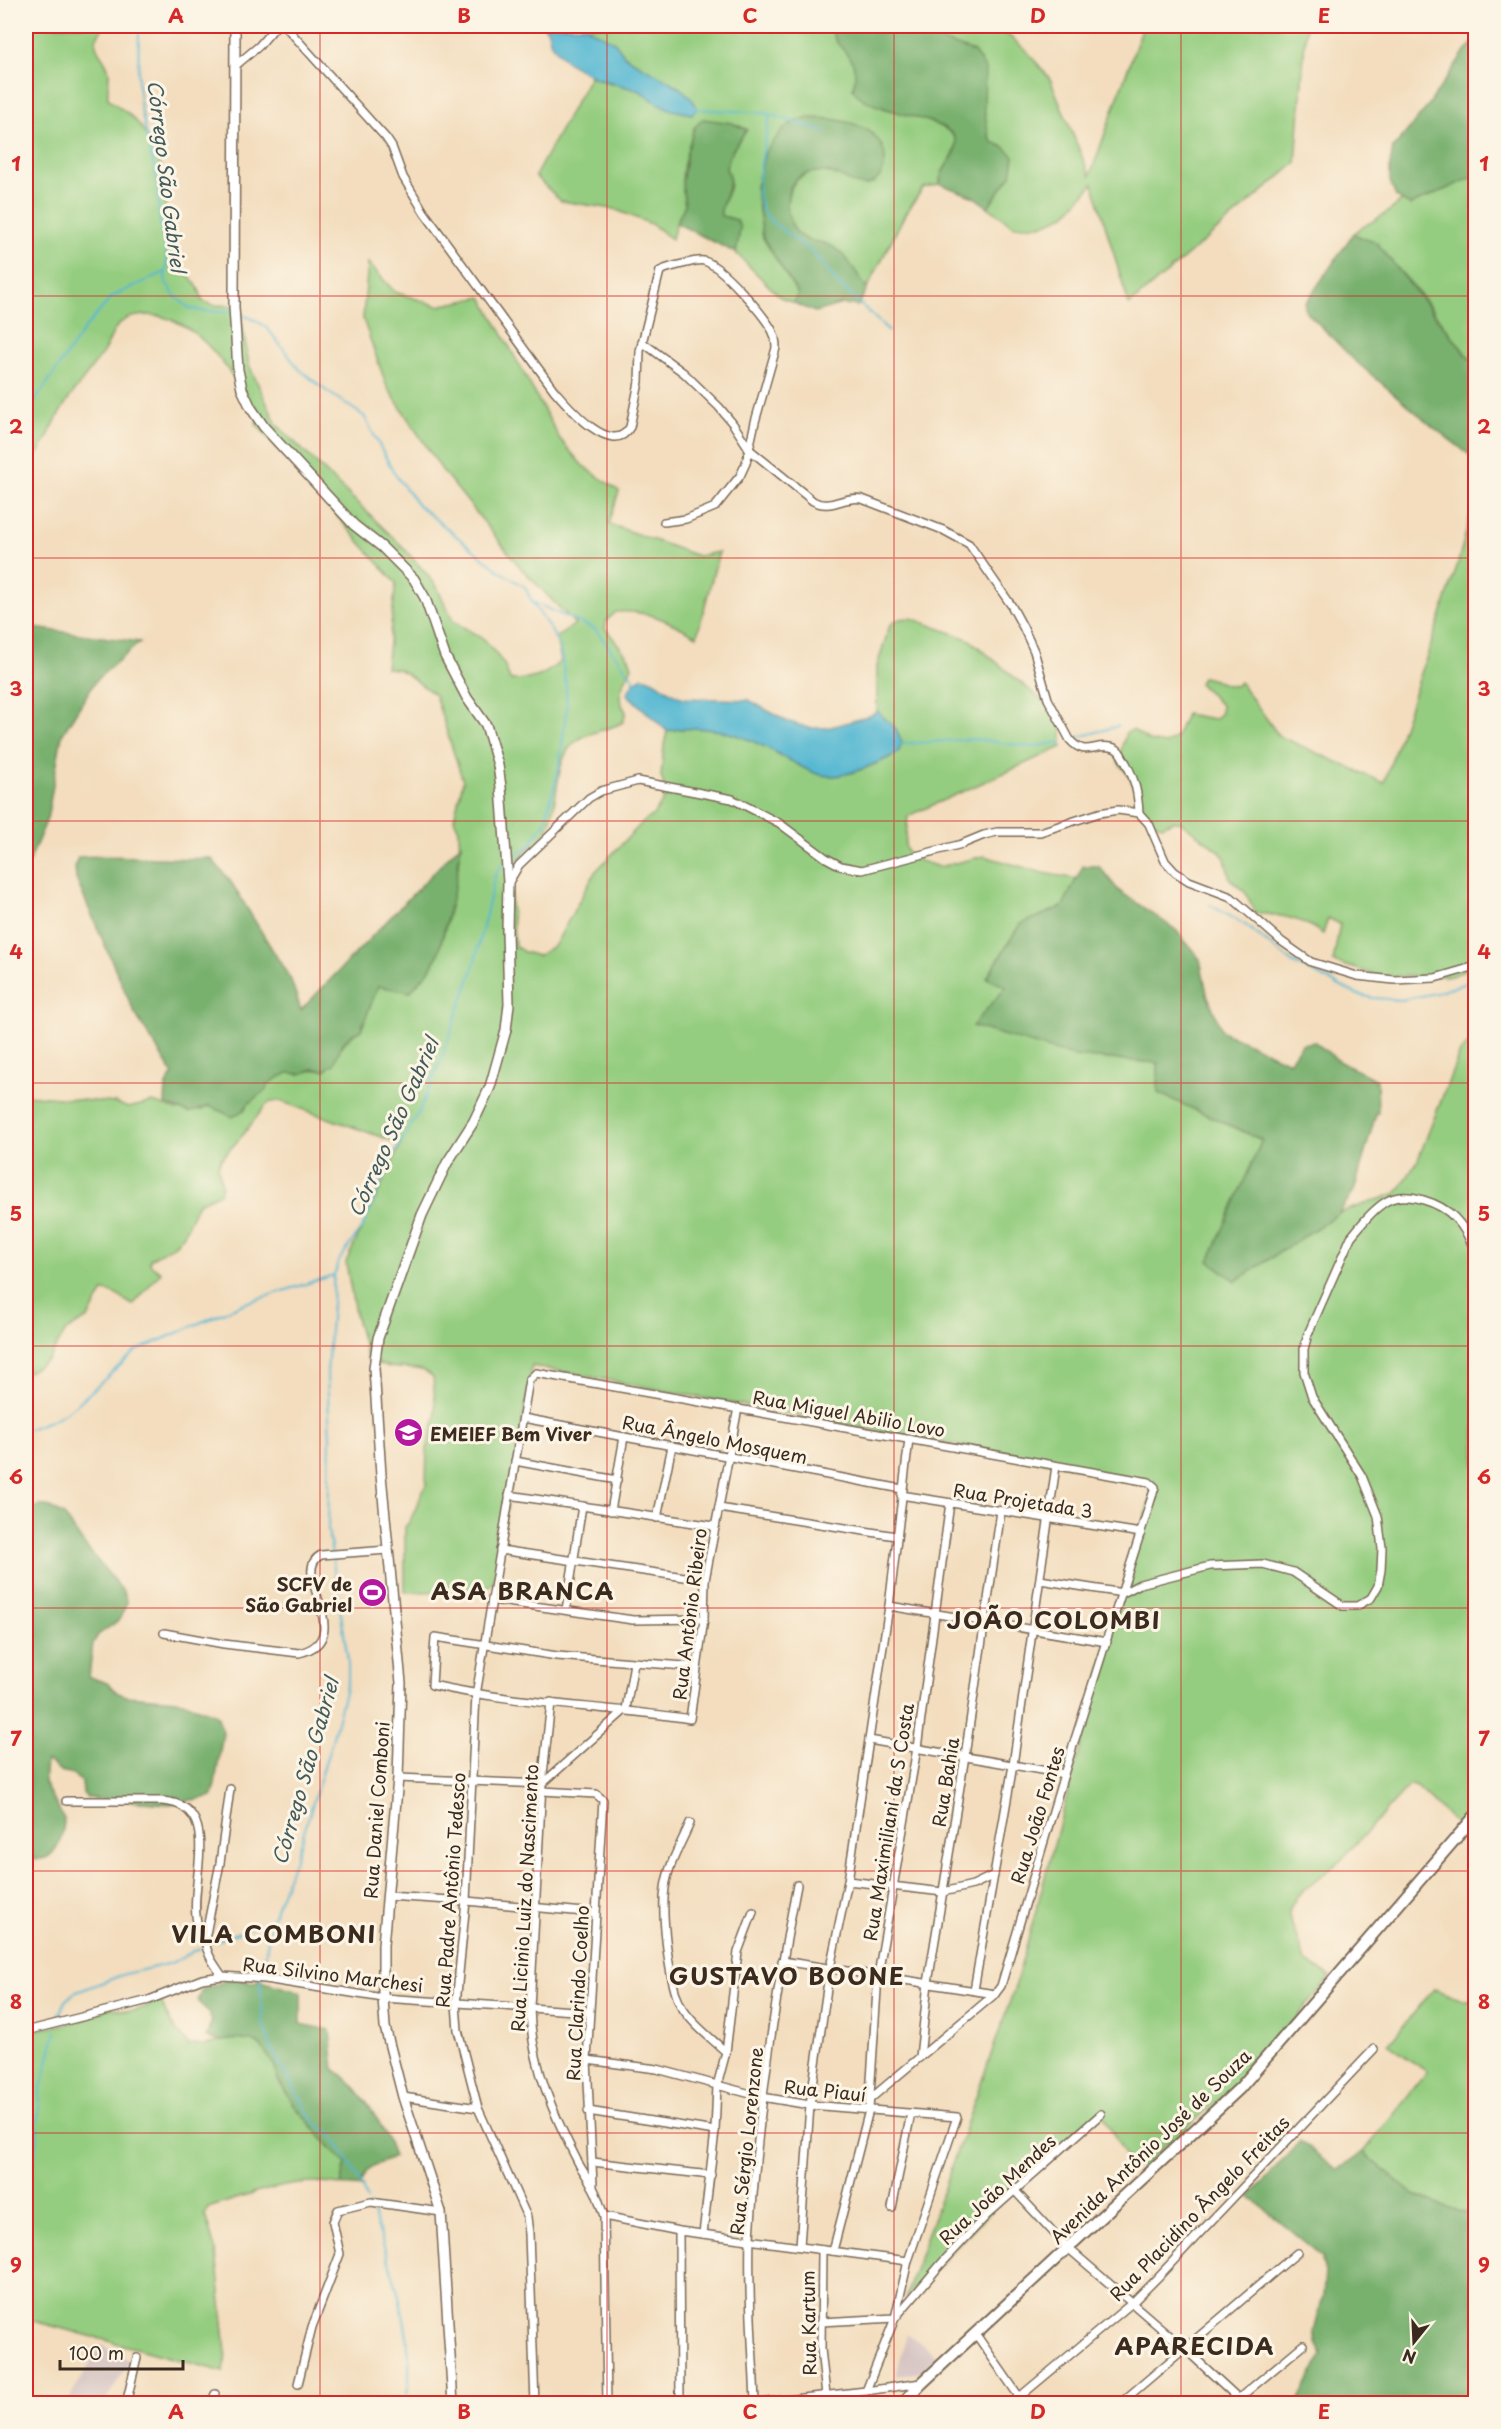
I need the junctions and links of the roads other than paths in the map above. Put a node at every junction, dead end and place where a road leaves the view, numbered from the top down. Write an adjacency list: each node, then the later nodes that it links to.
1 (235, 26): 4 (street, Rua Daniel Comboni)
2 (276, 26): 4 (street)
3 (285, 26): 5 (street)
4 (235, 66): 9 (street, Rua Daniel Comboni)
5 (642, 342): 6 (street); 6 (street)
6 (750, 450): 7 (street); 8 (street)
7 (664, 522)
8 (1138, 813): 9 (street); 10 (street)
9 (508, 882): 35 (street, Rua Daniel Comboni)
10 (1476, 966)
11 (1476, 1254): 40 (street)
12 (536, 1373): 13 (street, Rua Miguel Abilio Lovo); 14 (street, Rua Padre Antônio Tedesco)
13 (738, 1408): 16 (street, Rua Miguel Abilio Lovo); 18 (street, Rua Antônio Ribeiro)
14 (523, 1418): 15 (street, Rua Ângelo Mosquem); 19 (street, Rua Padre Antônio Tedesco)
15 (624, 1437): 17 (street, Rua Ângelo Mosquem); 21 (street)
16 (909, 1439): 20 (street, Rua Miguel Abilio Lovo); 23 (street)
17 (672, 1446): 18 (street, Rua Ângelo Mosquem); 30 (street)
18 (728, 1457): 23 (street, Rua Ângelo Mosquem); 27 (street, Rua Antônio Ribeiro)
19 (515, 1461): 21 (street); 24 (street, Rua Padre Antônio Tedesco)
20 (1056, 1466): 22 (street, Rua Miguel Abilio Lovo); 31 (street)
21 (617, 1480): 28 (street)
22 (1155, 1487): 33 (street, Rua João Fontes)
23 (902, 1492): 25 (street, Rua Projetada 3); 34 (street)
24 (509, 1495): 26 (street); 36 (street, Rua Padre Antônio Tedesco)
25 (950, 1503): 29 (street, Rua Projetada 3); 44 (street, Rua Maximiliani da S Costa)
26 (582, 1506): 28 (street); 37 (street)
27 (718, 1508): 32 (street, Rua Antônio Ribeiro); 34 (street)
28 (611, 1511): 30 (street)
29 (1001, 1511): 31 (street, Rua Projetada 3); 46 (street, Rua Bahia)
30 (657, 1518): 32 (street)
31 (1049, 1519): 33 (street, Rua Projetada 3); 39 (street)
32 (714, 1526): 38 (street, Rua Antônio Ribeiro)
33 (1141, 1533): 40 (street, Rua João Fontes)
34 (896, 1536): 42 (street)
35 (388, 1550): 48 (street); 61 (street, Rua Daniel Comboni)
36 (500, 1550): 37 (street); 41 (street, Rua Padre Antônio Tedesco)
37 (573, 1561): 38 (street); 43 (street)
38 (705, 1580): 45 (street, Rua Antônio Ribeiro)
39 (1040, 1580): 40 (street); 47 (street)
40 (1123, 1593): 49 (street, Rua João Fontes)
41 (492, 1600): 43 (street); 50 (street, Rua Padre Antônio Tedesco)
42 (889, 1606): 44 (street); 56 (street)
43 (566, 1610): 45 (street)
44 (936, 1614): 46 (street); 57 (street, Rua Maximiliani da S Costa)
45 (704, 1619): 52 (street, Rua Antônio Ribeiro)
46 (984, 1622): 47 (street); 58 (street, Rua Bahia)
47 (1032, 1630): 49 (street); 59 (street)
48 (164, 1633)
49 (1107, 1642): 60 (street, Rua João Fontes)
50 (484, 1644): 51 (street); 53 (street, Rua Padre Antônio Tedesco); 53 (street)
51 (634, 1663): 52 (street); 55 (street)
52 (697, 1666): 55 (street, Rua Antônio Ribeiro)
53 (476, 1695): 54 (street); 62 (street, Rua Padre Antônio Tedesco)
54 (552, 1702): 55 (street); 63 (street, Rua Licinio Luiz do Nascimento)
55 (626, 1709): 63 (street)
56 (869, 1740): 57 (street); 69 (street)
57 (917, 1748): 58 (street); 71 (street, Rua Maximiliani da S Costa)
58 (965, 1756): 59 (street); 72 (street, Rua Bahia)
59 (1013, 1765): 60 (street); 68 (street)
60 (1064, 1774): 85 (street, Rua João Fontes)
61 (398, 1778): 62 (street); 73 (street, Rua Daniel Comboni)
62 (473, 1782): 63 (street); 74 (street, Rua Padre Antônio Tedesco)
63 (542, 1788): 75 (street, Rua Licinio Luiz do Nascimento); 77 (street, Rua Clarindo Coelho)
64 (230, 1789): 78 (street)
65 (66, 1801): 78 (street)
66 (1476, 1815): 118 (main road, Avenida Antônio José de Souza)
67 (690, 1823): 92 (street)
68 (994, 1875): 72 (street); 84 (street)
69 (848, 1881): 71 (street); 80 (street)
70 (797, 1885): 79 (street, Rua Sérgio Lorenzone)
71 (894, 1888): 72 (street); 81 (street, Rua Maximiliani da S Costa)
72 (943, 1892): 83 (street, Rua Bahia)
73 (387, 1896): 74 (street); 86 (street, Rua Daniel Comboni)
74 (466, 1901): 75 (street); 87 (street, Rua Padre Antônio Tedesco)
75 (536, 1908): 77 (street); 88 (street, Rua Licinio Luiz do Nascimento)
76 (753, 1912): 92 (street)
77 (595, 1913): 89 (street, Rua Clarindo Coelho)
78 (205, 1939): 82 (street)
79 (782, 1961): 80 (street); 97 (street, Rua Sérgio Lorenzone)
80 (830, 1968): 81 (street); 99 (street)
81 (878, 1975): 83 (street); 98 (street, Rua Maximiliani da S Costa)
82 (222, 1976): 86 (street, Rua Silvino Marchesi); 90 (street, Rua Silvino Marchesi)
83 (928, 1983): 84 (street); 93 (street, Rua Bahia)
84 (974, 1990): 85 (street)
85 (995, 1994): 93 (street, Rua João Fontes)
86 (383, 1998): 87 (street, Rua Silvino Marchesi); 96 (street, Rua Daniel Comboni)
87 (456, 2004): 88 (street, Rua Silvino Marchesi); 100 (street, Rua Padre Antônio Tedesco)
88 (530, 2008): 89 (street, Rua Silvino Marchesi); 109 (street, Rua Licinio Luiz do Nascimento)
89 (589, 2012): 94 (street, Rua Clarindo Coelho)
90 (26, 2031)
91 (1374, 2049): 123 (street, Rua Placidino Ângelo Freitas)
92 (726, 2052): 95 (street)
93 (920, 2057): 98 (street, Rua João Fontes)
94 (587, 2060): 95 (street, Rua Piauí); 102 (street, Rua Clarindo Coelho)
95 (717, 2086): 97 (street, Rua Piauí); 106 (street)
96 (403, 2097): 100 (street); 112 (street, Rua Daniel Comboni)
97 (762, 2097): 99 (street, Rua Piauí); 116 (street, Rua Sérgio Lorenzone)
98 (870, 2099): 101 (street, Rua Maximiliani da S Costa)
99 (810, 2105): 101 (street, Rua Piauí); 117 (street)
100 (478, 2108): 141 (street, Rua Padre Antônio Tedesco)
101 (869, 2110): 103 (street, Rua Piauí); 120 (street, Rua Maximiliani da S Costa)
102 (588, 2111): 106 (street); 107 (street, Rua Clarindo Coelho)
103 (911, 2113): 105 (street, Rua Piauí); 111 (street)
104 (1101, 2114): 110 (street, Rua João Mendes)
105 (957, 2117): 122 (street, Rua João Mendes)
106 (715, 2131): 108 (street)
107 (592, 2162): 108 (street); 109 (street, Rua Clarindo Coelho)
108 (711, 2175): 115 (street)
109 (594, 2187): 113 (street, Rua Licinio Luiz do Nascimento)
110 (1015, 2191): 118 (street); 124 (street, Rua João Mendes)
111 (892, 2208)
112 (441, 2212): 131 (street); 140 (street, Rua Daniel Comboni)
113 (604, 2216): 114 (street); 142 (street, Rua Licinio Luiz do Nascimento)
114 (679, 2230): 115 (street); 143 (street)
115 (703, 2234): 116 (street)
116 (750, 2240): 117 (street); 145 (street, Rua Sérgio Lorenzone)
117 (800, 2246): 119 (street)
118 (1068, 2248): 123 (street); 126 (main road, Avenida Antônio José de Souza)
119 (822, 2250): 120 (street); 125 (street, Rua Kartum)
120 (833, 2251): 122 (street)
121 (1297, 2253): 128 (street)
122 (908, 2261): 124 (street, Rua João Mendes)
123 (1132, 2302): 128 (street); 135 (street, Rua Placidino Ângelo Freitas)
124 (895, 2318): 125 (street); 132 (street, Rua João Mendes)
125 (821, 2322): 134 (street, Rua Kartum)
126 (975, 2333): 130 (main road, Avenida Antônio José de Souza); 135 (street)
127 (1303, 2345): 136 (street)
128 (1184, 2348): 136 (street); 137 (street)
129 (137, 2358): 138 (street)
130 (922, 2383): 132 (street); 146 (main road, Avenida Antônio José de Souza)
131 (298, 2384)
132 (866, 2391): 134 (street)
133 (215, 2394): 139 (street)
134 (826, 2395): 145 (street)
135 (1018, 2396): 147 (street, Rua Placidino Ângelo Freitas)
136 (1235, 2401)
137 (1123, 2402)
138 (126, 2403)
139 (211, 2403)
140 (453, 2403)
141 (535, 2403)
142 (607, 2403)
143 (680, 2403)
144 (748, 2403): 145 (street)
145 (755, 2403)
146 (902, 2403)
147 (1011, 2403)

